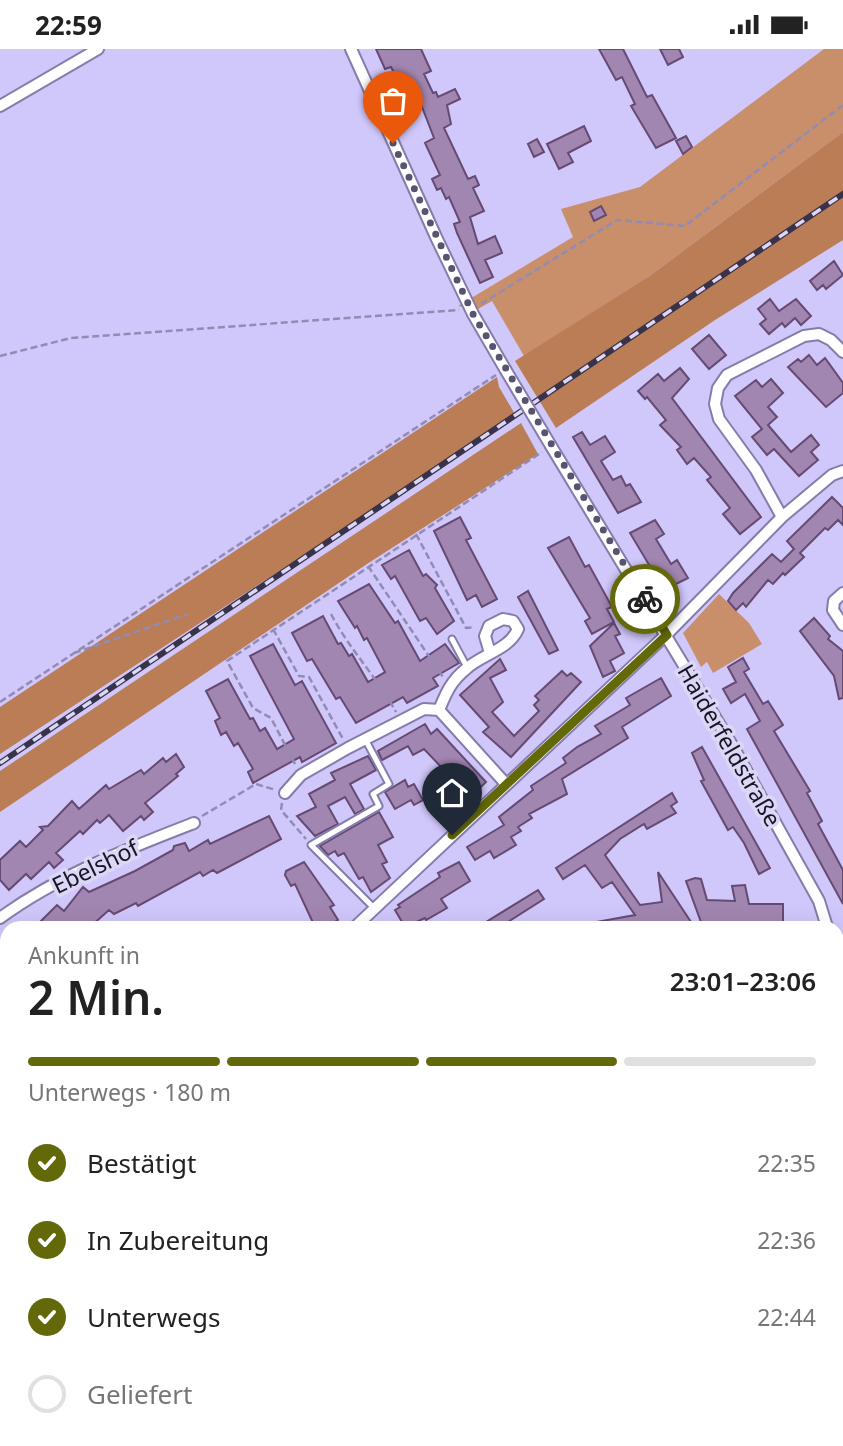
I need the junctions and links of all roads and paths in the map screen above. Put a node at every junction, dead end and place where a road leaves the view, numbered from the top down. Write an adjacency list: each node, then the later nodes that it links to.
1 (99, 49): 4 (street)
2 (351, 49): 5 (street, Haiderfeldstraße)
3 (843, 105): 5 (path)
4 (0, 106)
5 (471, 310): 7 (path); 8 (street, Haiderfeldstraße)
6 (843, 352): 11 (street)
7 (0, 356)
8 (505, 369): 9 (street, Haiderfeldstraße, bridge); 23 (path)
9 (551, 446): 12 (path); 20 (street, Haiderfeldstraße)
10 (843, 471): 11 (street)
11 (782, 517): 20 (street)
12 (416, 534): 13 (path); 18 (path)
13 (368, 566): 19 (path); 25 (path)
14 (843, 593): 17 (street)
15 (188, 614): 23 (path)
16 (331, 614): 28 (path)
17 (843, 625)
18 (489, 626): 22 (street); 22 (street)
19 (273, 629): 30 (path); 31 (path)
20 (667, 635): 32 (street); 39 (street, Haiderfeldstraße)
21 (452, 639): 24 (lane)
22 (490, 653): 24 (street)
23 (71, 654): 26 (path)
24 (467, 667): 25 (street)
25 (449, 685): 27 (street)
26 (0, 702)
27 (439, 710): 28 (street); 32 (street)
28 (401, 721): 29 (street)
29 (365, 740): 30 (street); 35 (lane)
30 (348, 748): 31 (street)
31 (301, 775): 33 (street)
32 (506, 784): 36 (street)
33 (285, 793): 34 (path); 35 (path)
34 (194, 823): 37 (street, Ebelshof)
35 (312, 845): 36 (lane)
36 (375, 909): 38 (street)
37 (0, 918)
38 (362, 921)
39 (825, 921)

